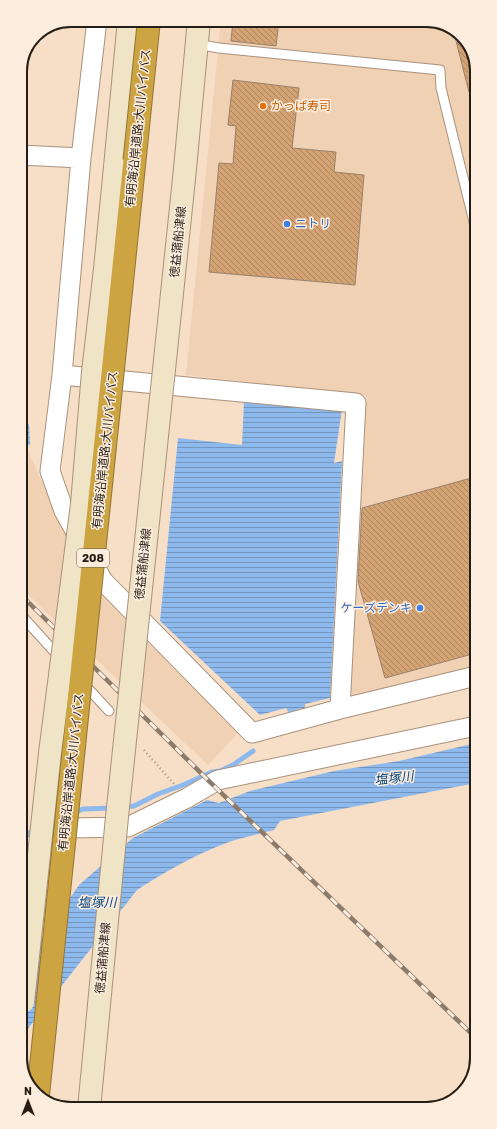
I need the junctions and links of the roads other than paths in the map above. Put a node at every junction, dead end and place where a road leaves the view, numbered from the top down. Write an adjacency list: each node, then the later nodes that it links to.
1 (96, 27): 7 (street)
2 (128, 27): 16 (main road, bridge)
3 (148, 27): 17 (highway, 有明海沿岸道路;大川バイパス / 208, bridge)
4 (198, 27): 5 (main road, 徳益蒲船津線)
5 (196, 44): 8 (lane); 18 (main road, 徳益蒲船津線, bridge)
6 (27, 156): 7 (street)
7 (81, 158): 9 (street)
8 (470, 206)
9 (62, 375): 12 (street); 12 (street)
10 (27, 622): 13 (lane)
11 (470, 677): 12 (street)
12 (340, 709)
13 (109, 711)
14 (470, 727): 15 (street)
15 (27, 848)
16 (27, 965)
17 (39, 1081)
18 (90, 1102)

